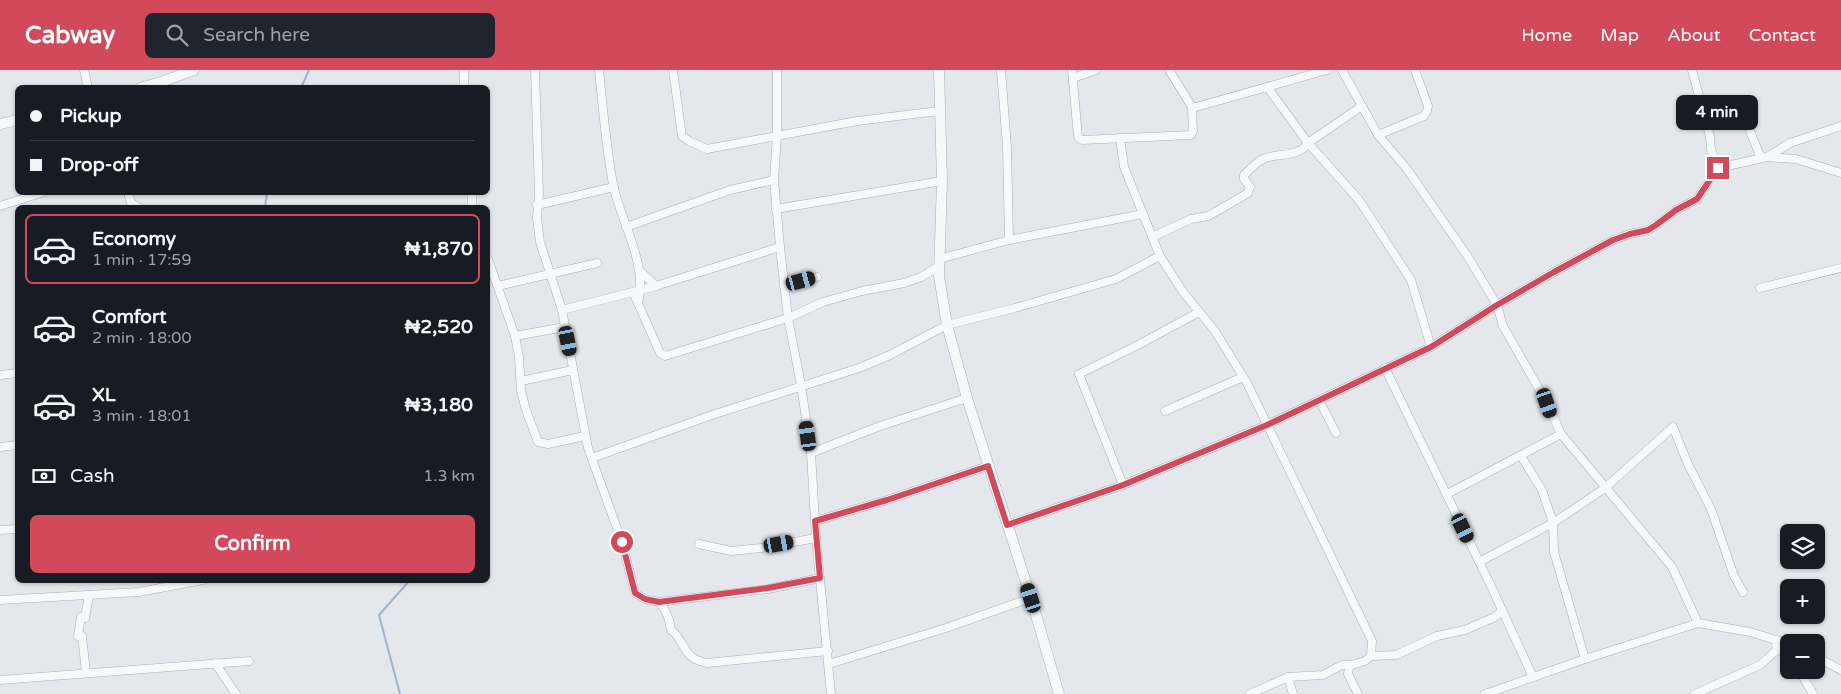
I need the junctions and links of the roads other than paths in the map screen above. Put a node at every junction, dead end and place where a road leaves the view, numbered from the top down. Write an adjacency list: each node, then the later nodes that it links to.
1 (84, 70): 17 (street)
2 (194, 70): 18 (street)
3 (464, 70): 19 (street)
4 (535, 70): 42 (street)
5 (599, 70): 37 (street)
6 (674, 70): 28 (street)
7 (777, 70): 28 (street)
8 (940, 70): 24 (street)
9 (1001, 70): 47 (street)
10 (1096, 70): 16 (street)
11 (1169, 70): 22 (street)
12 (1327, 70): 20 (street)
13 (1342, 70): 21 (street)
14 (1414, 70): 29 (street)
15 (1692, 70): 33 (street)
16 (1073, 74): 30 (street)
17 (87, 85)
18 (150, 85)
19 (464, 85)
20 (1268, 88): 22 (street); 31 (street)
21 (1362, 106): 29 (street); 31 (street)
22 (1192, 107): 30 (street)
23 (1740, 107): 32 (street)
24 (940, 111): 28 (street); 36 (street)
25 (15, 121): 26 (street)
26 (0, 124)
27 (1841, 126): 32 (street)
28 (777, 135): 35 (street)
29 (1378, 135): 64 (street)
30 (1120, 138): 44 (street)
31 (1308, 142): 46 (street); 71 (street)
32 (1764, 157): 33 (street); 34 (street)
33 (1718, 168): 64 (street)
34 (1841, 173)
35 (774, 180): 43 (street); 45 (street)
36 (942, 181): 43 (street); 51 (street)
37 (614, 187): 42 (street); 45 (street)
38 (35, 195): 41 (street)
39 (128, 195): 40 (street)
40 (135, 205)
41 (0, 206)
42 (537, 206): 55 (street)
43 (776, 209): 48 (street)
44 (1143, 214): 46 (street); 47 (street)
45 (626, 227): 54 (street)
46 (1152, 237): 49 (street)
47 (1009, 240): 51 (street)
48 (780, 247): 58 (street); 59 (street)
49 (1160, 256): 66 (street); 68 (street)
50 (597, 263): 55 (street)
51 (939, 263): 67 (street); 68 (street)
52 (490, 264): 57 (street)
53 (1841, 268): 60 (street)
54 (641, 272): 58 (street); 61 (street)
55 (549, 274): 57 (street); 65 (street)
56 (817, 277): 59 (street)
57 (498, 286): 70 (street)
58 (656, 286): 61 (street)
59 (784, 286): 67 (street)
60 (1760, 288)
61 (642, 290): 62 (street); 63 (street)
62 (633, 292): 63 (street); 65 (street)
63 (638, 303): 67 (street)
64 (1497, 305): 71 (street); 84 (street)
65 (562, 310): 69 (street)
66 (1199, 312): 76 (street); 92 (street)
67 (788, 318): 78 (street)
68 (947, 325): 78 (street); 79 (street)
69 (565, 327): 70 (street); 73 (street)
70 (515, 336): 77 (street)
71 (1431, 347): 72 (street)
72 (1385, 368): 80 (street); 94 (street)
73 (574, 370): 77 (street); 85 (street)
74 (15, 373): 75 (street)
75 (0, 375)
76 (1242, 377): 81 (street); 82 (street)
77 (521, 381): 85 (street)
78 (801, 385): 88 (street); 90 (street)
79 (967, 398): 88 (street); 91 (street)
80 (1319, 400): 82 (street); 83 (street)
81 (1165, 411)
82 (1267, 425): 92 (street); 116 (street)
83 (1336, 433)
84 (1561, 434): 89 (street); 93 (street)
85 (585, 436): 90 (street)
86 (15, 445): 87 (street)
87 (0, 447)
88 (811, 453): 95 (street)
89 (1521, 456): 94 (street); 96 (street)
90 (592, 458): 109 (street)
91 (988, 466): 95 (street); 97 (street)
92 (1123, 485): 97 (street)
93 (1605, 487): 96 (street); 105 (street); 111 (street)
94 (1447, 494): 102 (street)
95 (815, 521): 100 (street)
96 (1553, 523): 102 (street); 117 (street)
97 (1007, 525): 107 (street)
98 (15, 529): 99 (street)
99 (0, 530)
100 (816, 538): 101 (street); 103 (street)
101 (699, 544)
102 (1479, 562): 110 (street)
103 (820, 578): 109 (street); 115 (street)
104 (187, 583): 106 (street)
105 (1743, 592)
106 (89, 595): 108 (street); 124 (street)
107 (1031, 598): 121 (street); 131 (street)
108 (0, 600)
109 (659, 602): 115 (street)
110 (1502, 611): 116 (street); 126 (street)
111 (1698, 623): 112 (street); 117 (street)
112 (1774, 640): 113 (street); 114 (street)
113 (1780, 642)
114 (1778, 649): 136 (street)
115 (828, 651): 121 (street)
116 (1370, 656): 122 (street)
117 (1585, 659): 126 (street)
118 (250, 660): 120 (street)
119 (1825, 662): 123 (street)
120 (215, 663): 124 (street); 129 (street)
121 (829, 664): 130 (street)
122 (1352, 665): 125 (street); 134 (street)
123 (1841, 670)
124 (86, 672): 128 (street)
125 (1288, 677): 132 (street); 133 (street)
126 (1533, 677): 135 (street)
127 (1805, 679): 137 (street)
128 (0, 680)
129 (236, 694)
130 (831, 694)
131 (1059, 694)
132 (1250, 694)
133 (1293, 694)
134 (1358, 694)
135 (1485, 694)
136 (1695, 694)
137 (1813, 694)

